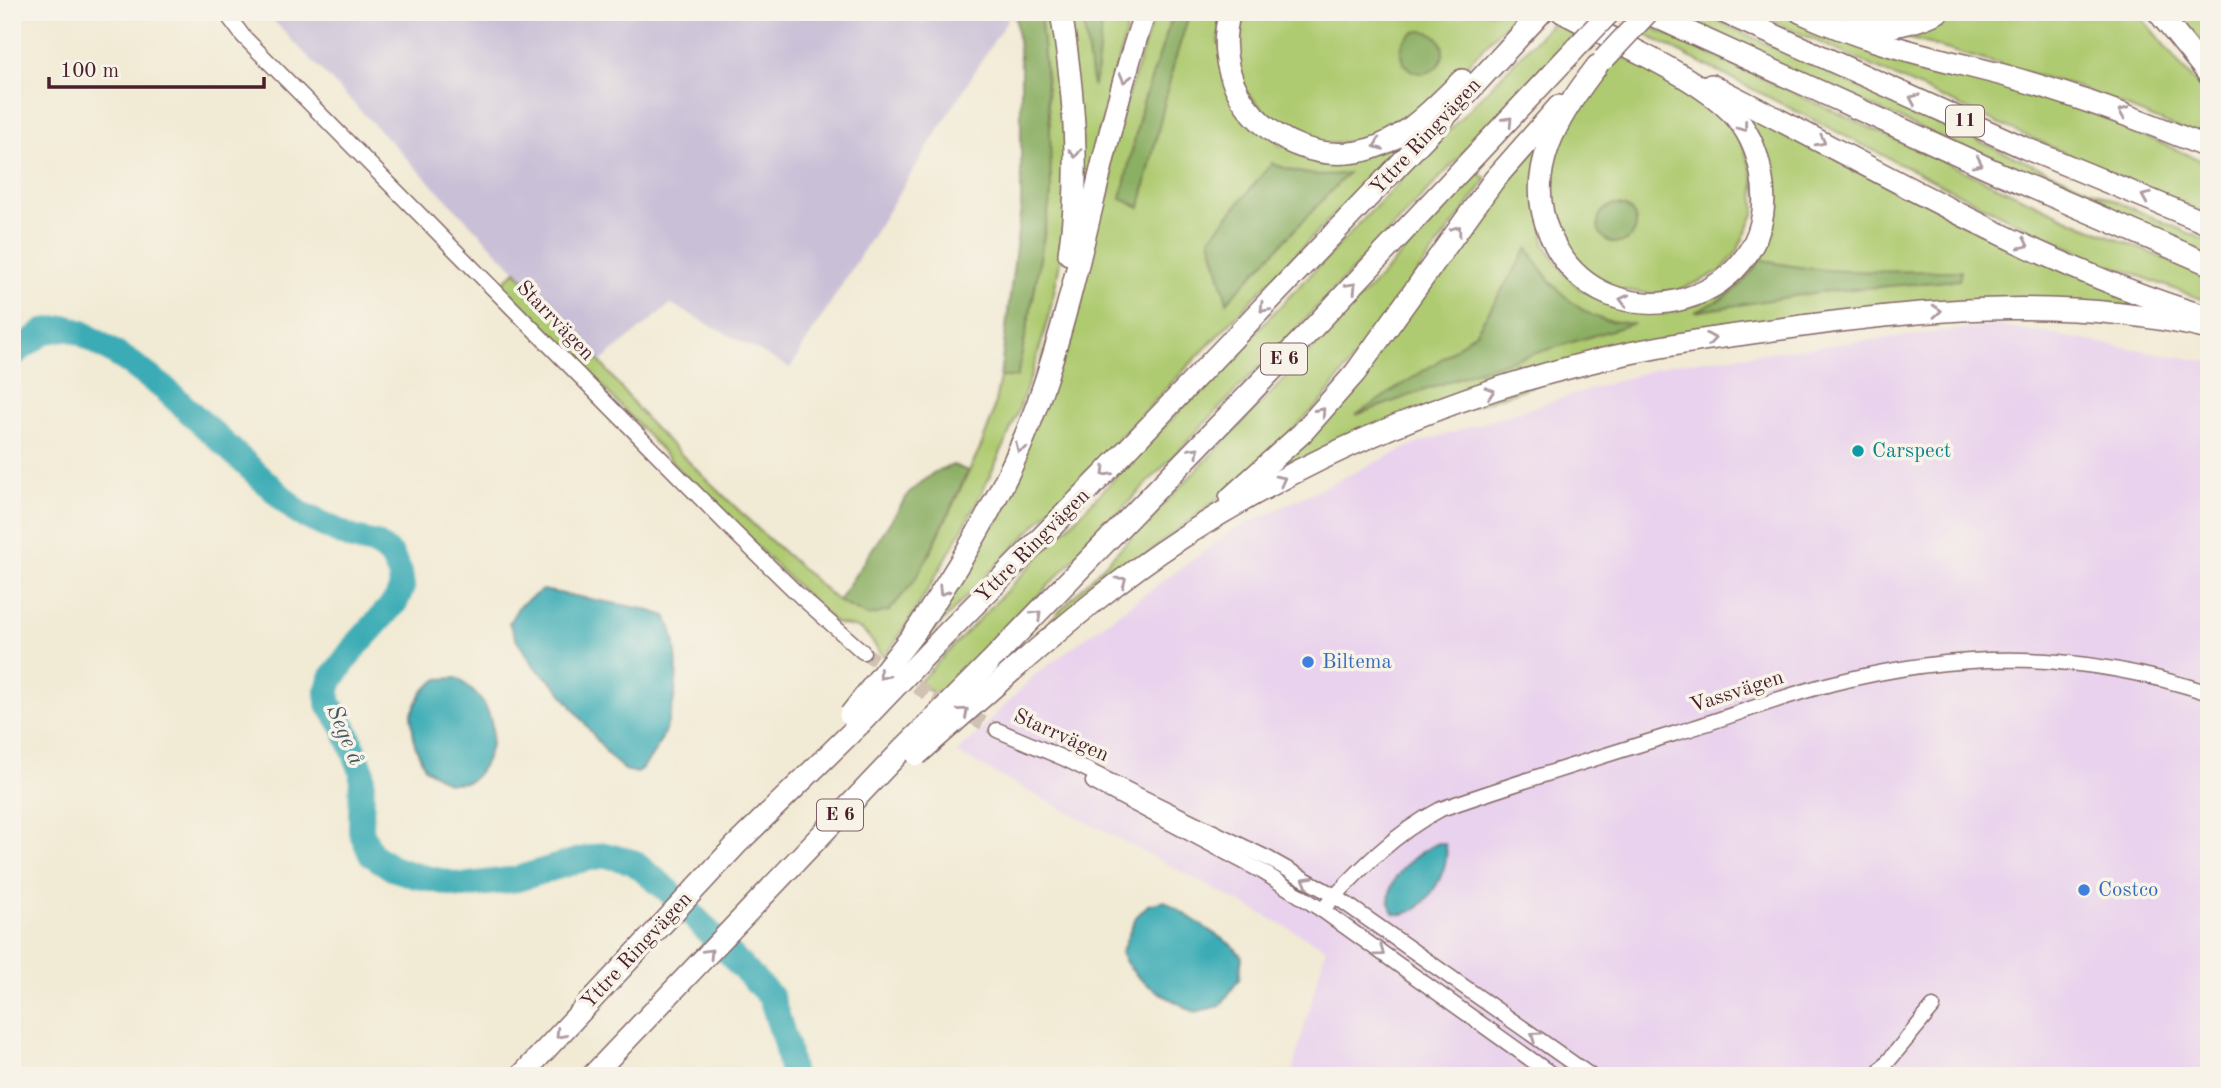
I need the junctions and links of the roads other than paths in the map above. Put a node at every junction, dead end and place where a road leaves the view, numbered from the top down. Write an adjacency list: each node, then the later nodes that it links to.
1 (225, 12): 24 (street, Starrvägen)
2 (1061, 12): 22 (highway, one-way to 22)
3 (1144, 12): 22 (highway, one-way to 22)
4 (1230, 12): 13 (highway, one-way to 4)
5 (1562, 12): 14 (highway)
6 (1610, 12): 27 (highway, E 6, one-way to 6, bridge)
7 (1647, 12): 15 (highway, bridge); 19 (highway, 11, one-way to 19)
8 (1723, 12): 18 (highway, 11, one-way to 8)
9 (1800, 12): 17 (highway, one-way to 9)
10 (1814, 12): 11 (highway)
11 (1938, 12)
12 (2158, 12): 16 (highway)
13 (1529, 17): 26 (highway, Yttre Ringvägen / E 6, one-way to 26, bridge)
14 (1606, 35): 15 (highway, one-way to 15); 20 (highway, one-way to 20)
15 (1601, 63): 23 (highway, one-way to 15)
16 (2209, 75)
17 (2209, 148)
18 (2209, 224)
19 (2209, 264)
20 (2209, 318)
21 (2209, 329): 23 (highway, one-way to 21)
22 (1044, 384): 26 (highway, one-way to 26, bridge)
23 (1180, 539): 27 (highway, one-way to 23, bridge)
24 (863, 652)
25 (2209, 693): 28 (street, Vassvägen)
26 (854, 721): 33 (highway, Yttre Ringvägen, one-way to 33)
27 (909, 753): 34 (highway, one-way to 27)
28 (1335, 896): 29 (street, Vassvägen); 29 (street, Starrvägen, one-way to 29); 30 (street, Starrvägen)
29 (1322, 910): 31 (street, Starrvägen, one-way to 31)
30 (1433, 964): 31 (street); 36 (street, Starrvägen, one-way to 30)
31 (1421, 982): 35 (street, Starrvägen)
32 (1933, 1007): 37 (street)
33 (521, 1076)
34 (592, 1076)
35 (1554, 1076)
36 (1591, 1076)
37 (1876, 1076)

